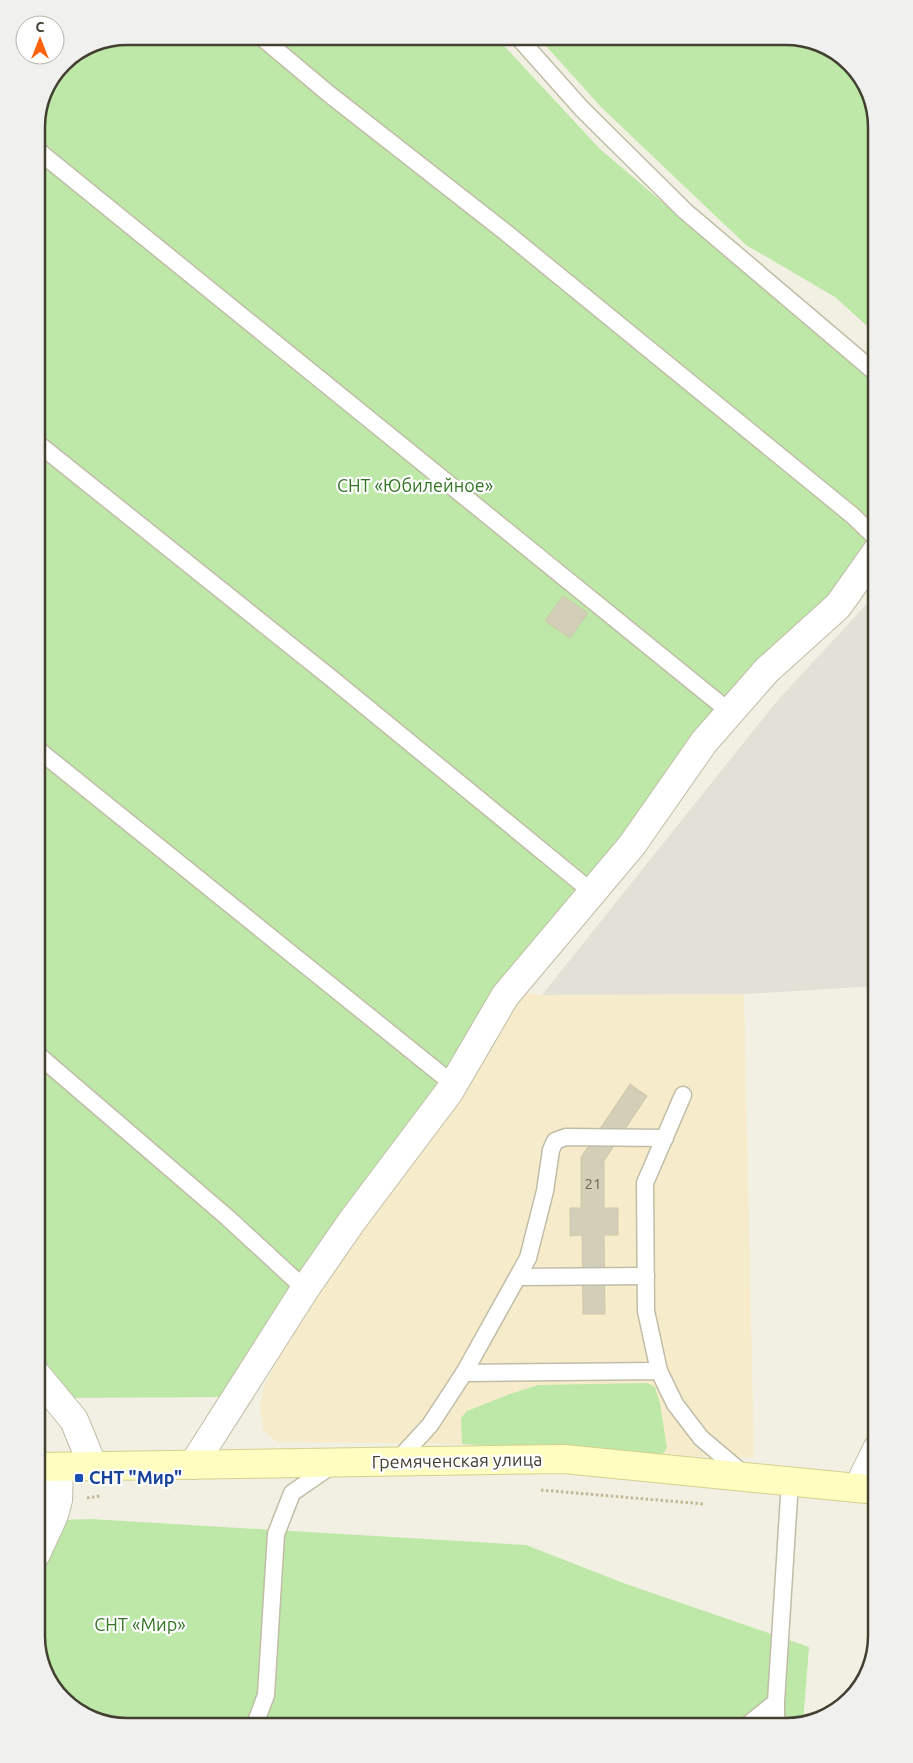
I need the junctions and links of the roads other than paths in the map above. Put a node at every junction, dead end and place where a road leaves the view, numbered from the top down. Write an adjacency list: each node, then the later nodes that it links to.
1 (271, 45): 6 (lane)
2 (525, 45): 4 (lane)
3 (45, 156): 8 (lane)
4 (868, 366)
5 (45, 449): 10 (lane)
6 (868, 531)
7 (868, 564): 8 (street)
8 (730, 712): 10 (street)
9 (45, 755): 12 (lane)
10 (592, 892): 12 (street)
11 (45, 1061): 17 (lane)
12 (453, 1084): 17 (street)
13 (683, 1095): 14 (lane)
14 (665, 1138): 15 (lane); 16 (lane)
15 (646, 1276): 16 (lane); 18 (lane)
16 (518, 1277): 19 (lane)
17 (305, 1288): 23 (street)
18 (659, 1371): 19 (lane); 26 (lane)
19 (464, 1373): 21 (lane)
20 (45, 1385): 24 (street)
21 (397, 1461): 22 (main road, Гремяченская улица); 26 (main road, Гремяченская улица)
22 (335, 1463): 23 (main road, Гремяченская улица); 31 (lane)
23 (193, 1465): 24 (main road, Гремяченская улица)
24 (93, 1466): 25 (main road, Гремяченская улица)
25 (48, 1467): 29 (street)
26 (748, 1477): 27 (main road, Гремяченская улица)
27 (790, 1481): 28 (main road, Гремяченская улица); 30 (lane)
28 (867, 1489)
29 (45, 1534)
30 (776, 1702): 32 (lane); 33 (lane)
31 (257, 1718)
32 (756, 1718)
33 (776, 1718)

